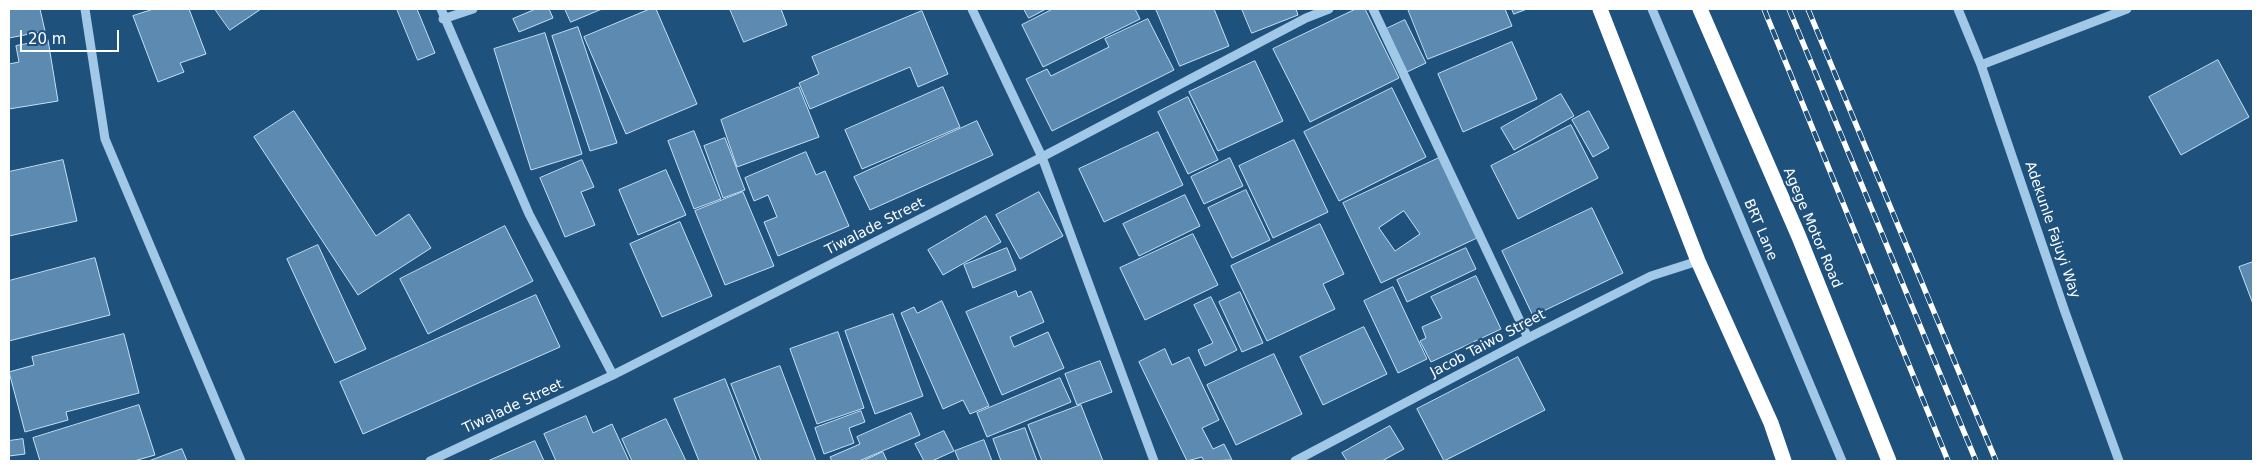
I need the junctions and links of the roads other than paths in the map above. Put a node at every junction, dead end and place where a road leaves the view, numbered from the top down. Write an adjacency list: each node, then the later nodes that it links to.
1 (85, 9): 20 (street)
2 (441, 9): 13 (street)
3 (474, 9): 13 (street)
4 (972, 9): 15 (street)
5 (1329, 9): 12 (street, Tiwalade Street)
6 (1373, 9): 17 (street)
7 (1600, 9): 16 (highway)
8 (1652, 9): 26 (street, BRT Lane)
9 (1700, 9): 27 (highway, Agege Motor Road)
10 (1958, 9): 14 (street, Adekunle Fajuyi Way)
11 (2127, 9): 14 (street)
12 (1305, 13): 15 (street, Tiwalade Street)
13 (444, 19): 18 (street)
14 (1981, 65): 28 (street, Adekunle Fajuyi Way)
15 (1042, 157): 18 (street, Tiwalade Street); 23 (street)
16 (1698, 261): 17 (street, Jacob Taiwo Street); 25 (highway)
17 (1528, 338): 24 (street, Jacob Taiwo Street)
18 (613, 375): 19 (street, Tiwalade Street)
19 (450, 452): 21 (street, Tiwalade Street); 22 (street)
20 (241, 461)
21 (430, 461)
22 (453, 461)
23 (1154, 461)
24 (1295, 461)
25 (1784, 461)
26 (1842, 461)
27 (1889, 461)
28 (2120, 461)

